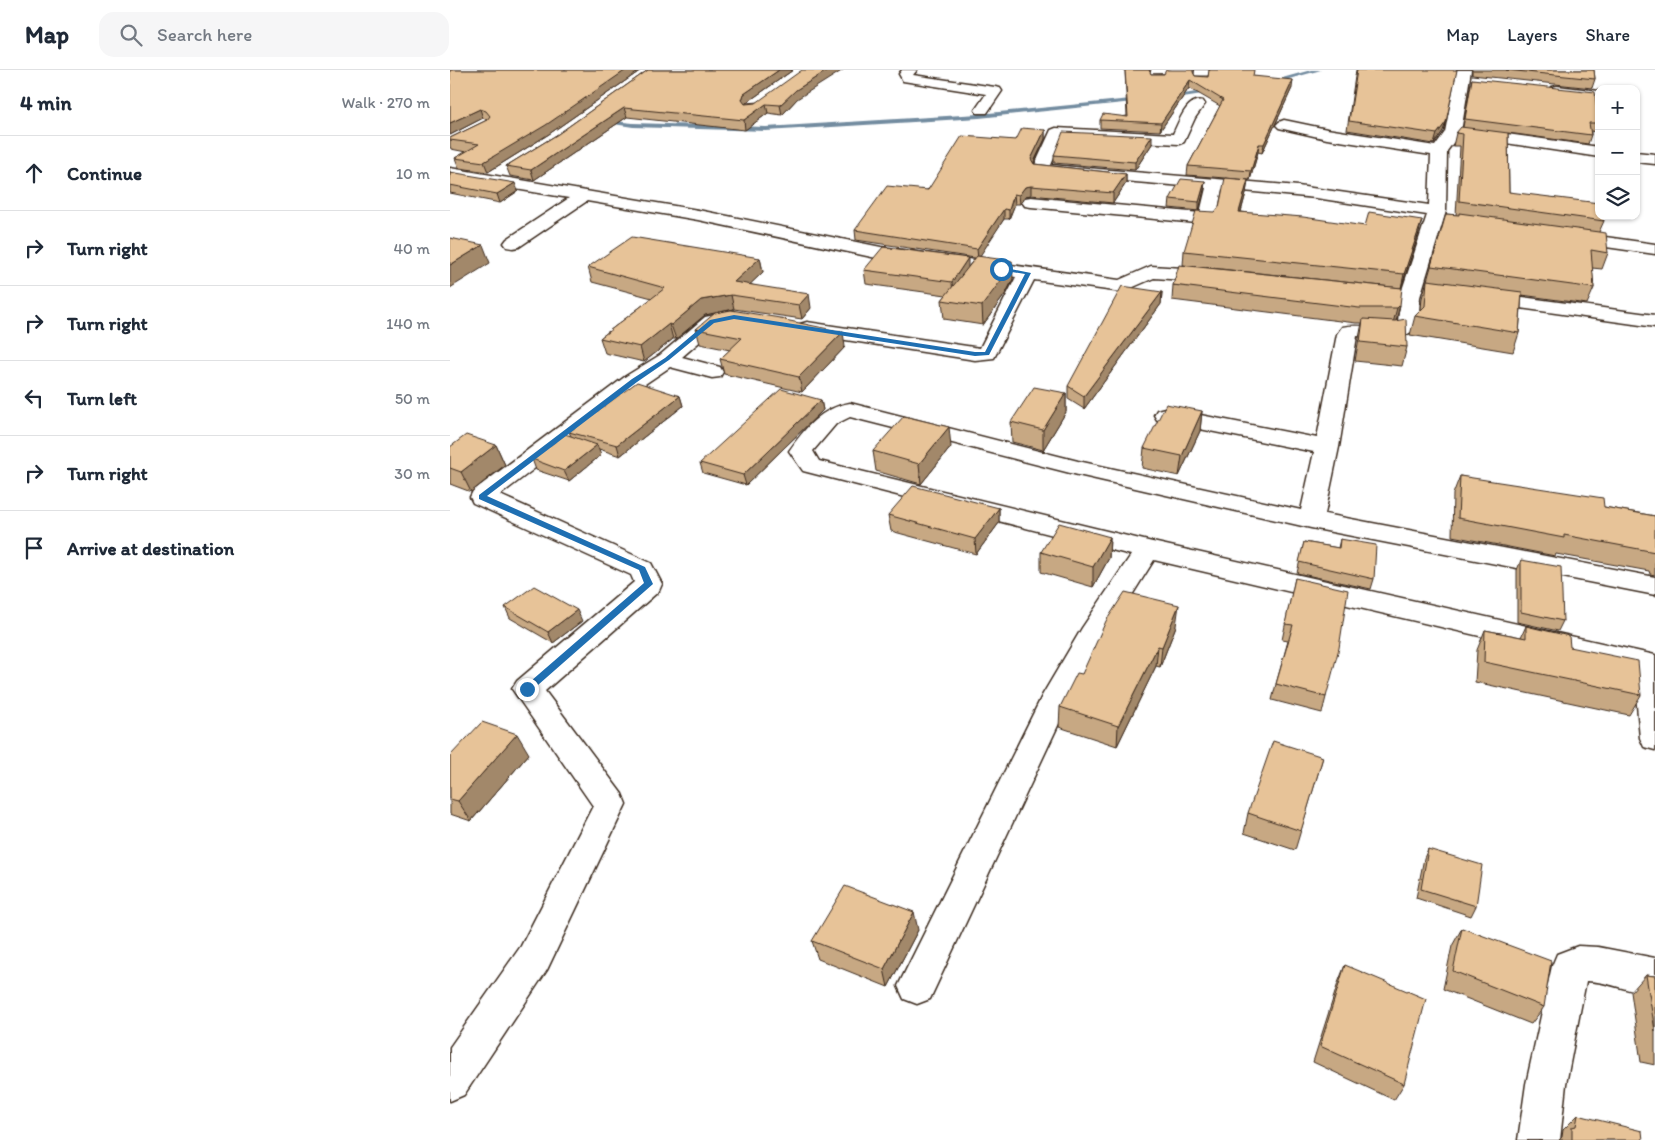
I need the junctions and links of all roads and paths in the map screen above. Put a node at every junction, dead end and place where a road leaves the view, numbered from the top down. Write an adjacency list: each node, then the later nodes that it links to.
1 (910, 70): 6 (street)
2 (1468, 77): 8 (street)
3 (1547, 89): 4 (street)
4 (1595, 95)
5 (1198, 104): 16 (street)
6 (982, 110)
7 (1284, 125): 9 (street)
8 (1453, 132): 9 (street); 10 (street)
9 (1439, 151): 19 (street)
10 (1595, 151)
11 (1640, 157): 12 (street)
12 (1655, 159)
13 (506, 169): 15 (street)
14 (450, 173): 15 (street)
15 (490, 180): 17 (street)
16 (1215, 183): 18 (street); 19 (street)
17 (584, 196): 21 (street); 23 (street)
18 (1031, 202)
19 (1442, 217): 26 (street)
20 (1550, 235): 22 (street)
21 (513, 243)
22 (1655, 249)
23 (1028, 273): 24 (street); 30 (street)
24 (1233, 278)
25 (1348, 290): 26 (street)
26 (1419, 293): 34 (street)
27 (1462, 296): 29 (street)
28 (753, 320): 31 (street)
29 (1655, 321)
30 (792, 326)
31 (667, 359): 32 (street); 42 (street)
32 (712, 372)
33 (1161, 414): 34 (street)
34 (1328, 447): 35 (street)
35 (1311, 520): 36 (street); 37 (street)
36 (1148, 550): 38 (street); 41 (street)
37 (1655, 586)
38 (1651, 665): 39 (street)
39 (1655, 738)
40 (1655, 976): 43 (street)
41 (917, 986)
42 (450, 1081)
43 (1539, 1140)

